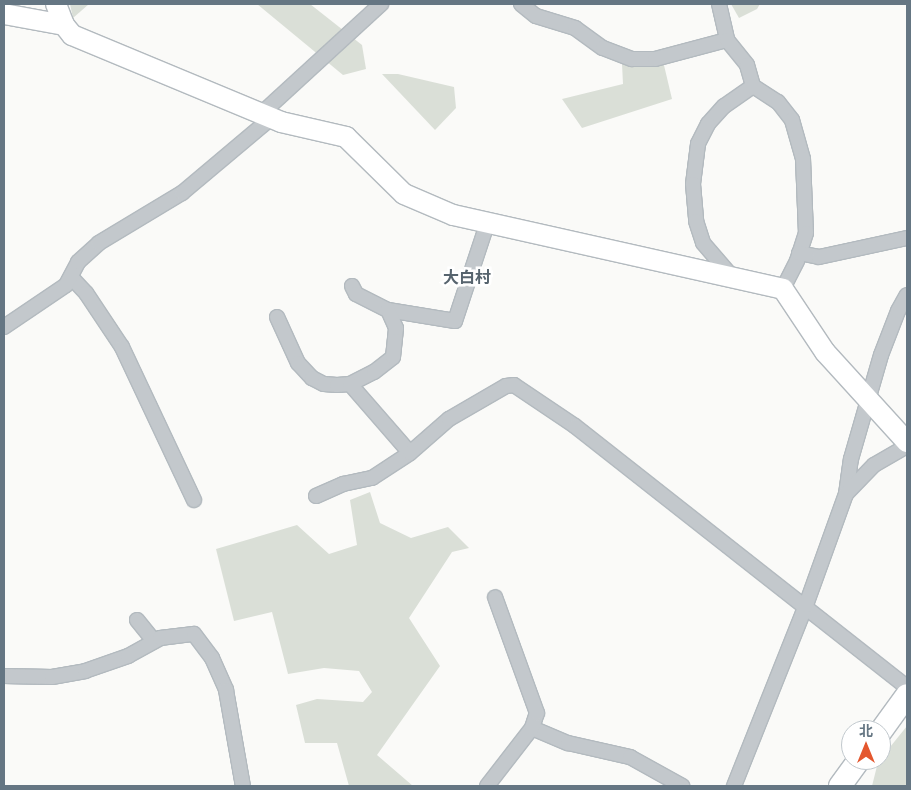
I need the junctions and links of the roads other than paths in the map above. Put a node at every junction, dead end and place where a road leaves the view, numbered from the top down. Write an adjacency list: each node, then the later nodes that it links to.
1 (56, 4): 6 (street)
2 (382, 4): 9 (street)
3 (521, 4): 7 (street)
4 (719, 4): 7 (street)
5 (4, 14): 6 (street)
6 (64, 25): 9 (street)
7 (726, 40): 8 (street)
8 (753, 86): 12 (street); 14 (street)
9 (266, 116): 10 (street); 13 (street)
10 (486, 224): 14 (street); 18 (street)
11 (907, 238): 12 (street)
12 (800, 253): 16 (street)
13 (71, 277): 20 (street); 28 (street)
14 (734, 279): 16 (street)
15 (352, 286): 18 (street)
16 (782, 289): 22 (street)
17 (907, 296): 22 (street)
18 (388, 310): 21 (street)
19 (277, 317): 21 (street)
20 (4, 327)
21 (350, 384): 25 (street)
22 (869, 400): 23 (street); 26 (street)
23 (907, 442)
24 (907, 446): 26 (street)
25 (410, 453): 27 (street); 30 (street)
26 (846, 494): 30 (street)
27 (316, 496)
28 (194, 500)
29 (495, 597): 37 (street)
30 (806, 606): 34 (street); 42 (street)
31 (137, 620): 32 (street)
32 (154, 641): 33 (street); 39 (street)
33 (4, 676)
34 (907, 687)
35 (907, 695): 36 (main road)
36 (888, 720)
37 (532, 728): 40 (street); 41 (street)
38 (852, 770): 43 (main road)
39 (243, 786)
40 (487, 786)
41 (682, 786)
42 (734, 786)
43 (840, 786)

